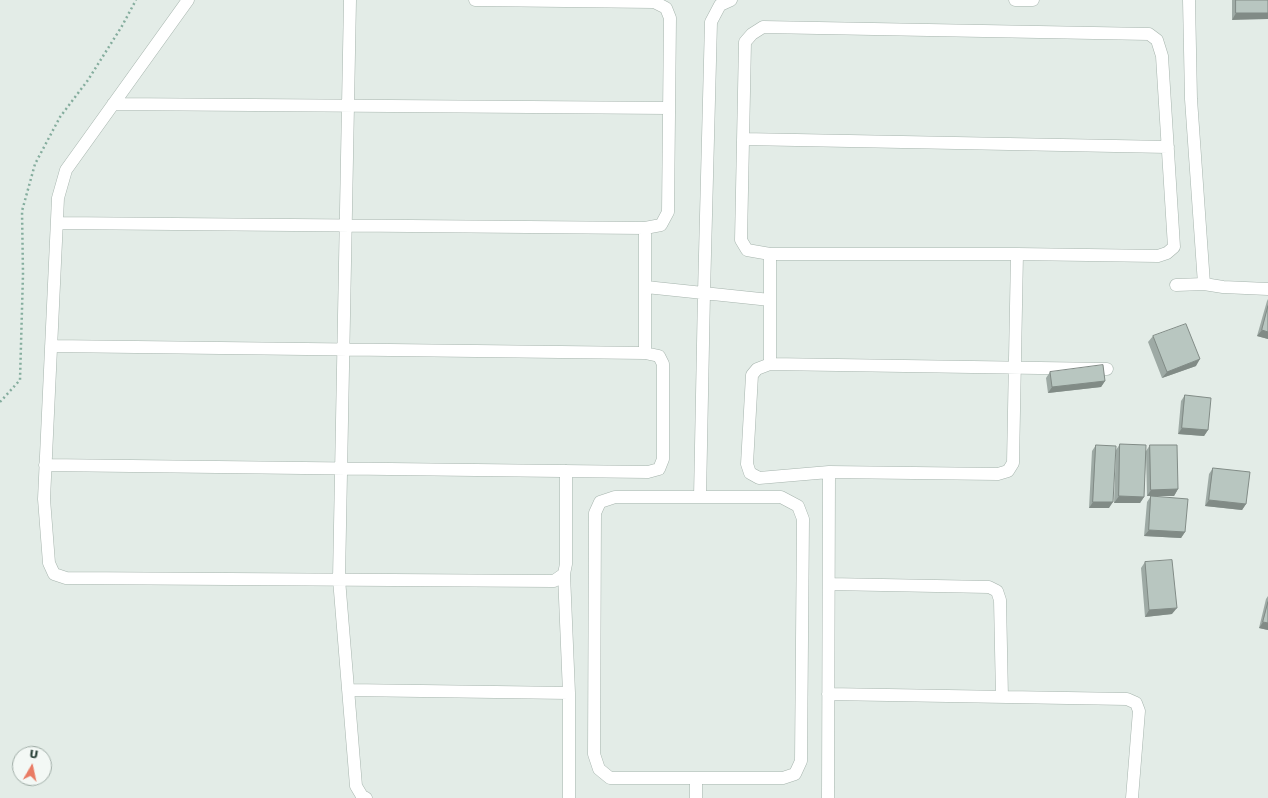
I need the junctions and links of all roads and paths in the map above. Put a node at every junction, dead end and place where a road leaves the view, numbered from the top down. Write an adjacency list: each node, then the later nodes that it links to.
1 (188, 0): 8 (street)
2 (350, 0): 9 (street)
3 (475, 0): 10 (street)
4 (731, 0): 22 (street)
5 (1015, 0): 6 (street)
6 (1033, 0)
7 (1189, 0): 18 (street)
8 (113, 104): 9 (street); 13 (street)
9 (348, 106): 10 (street); 14 (street)
10 (669, 108): 15 (street)
11 (743, 139): 12 (street); 12 (street); 16 (street)
12 (1168, 147): 17 (street)
13 (57, 223): 14 (street); 24 (street)
14 (346, 225): 15 (street); 25 (street)
15 (645, 228): 20 (street)
16 (770, 254): 17 (street); 23 (street)
17 (1017, 254): 28 (street)
18 (1204, 284): 19 (street); 21 (street)
19 (1176, 285)
20 (646, 287): 22 (street); 26 (street)
21 (1268, 289)
22 (704, 293): 23 (street); 34 (street)
23 (770, 300): 27 (street)
24 (51, 346): 25 (street); 30 (street)
25 (343, 349): 26 (street); 31 (street)
26 (645, 353): 32 (street)
27 (770, 364): 28 (street); 33 (street)
28 (1015, 368): 29 (street); 33 (street)
29 (1107, 369)
30 (45, 465): 31 (street); 36 (street)
31 (341, 469): 32 (street); 36 (street)
32 (566, 471): 35 (street)
33 (829, 472): 37 (street)
34 (700, 497): 42 (street); 42 (street)
35 (564, 574): 36 (street); 39 (street)
36 (339, 579): 38 (street)
37 (829, 584): 40 (street); 41 (street)
38 (348, 690): 39 (street); 43 (street)
39 (569, 693): 44 (street)
40 (828, 694): 41 (street); 46 (street)
41 (1002, 697): 47 (street)
42 (696, 778): 45 (street)
43 (366, 798)
44 (569, 798)
45 (696, 798)
46 (828, 798)
47 (1132, 798)

